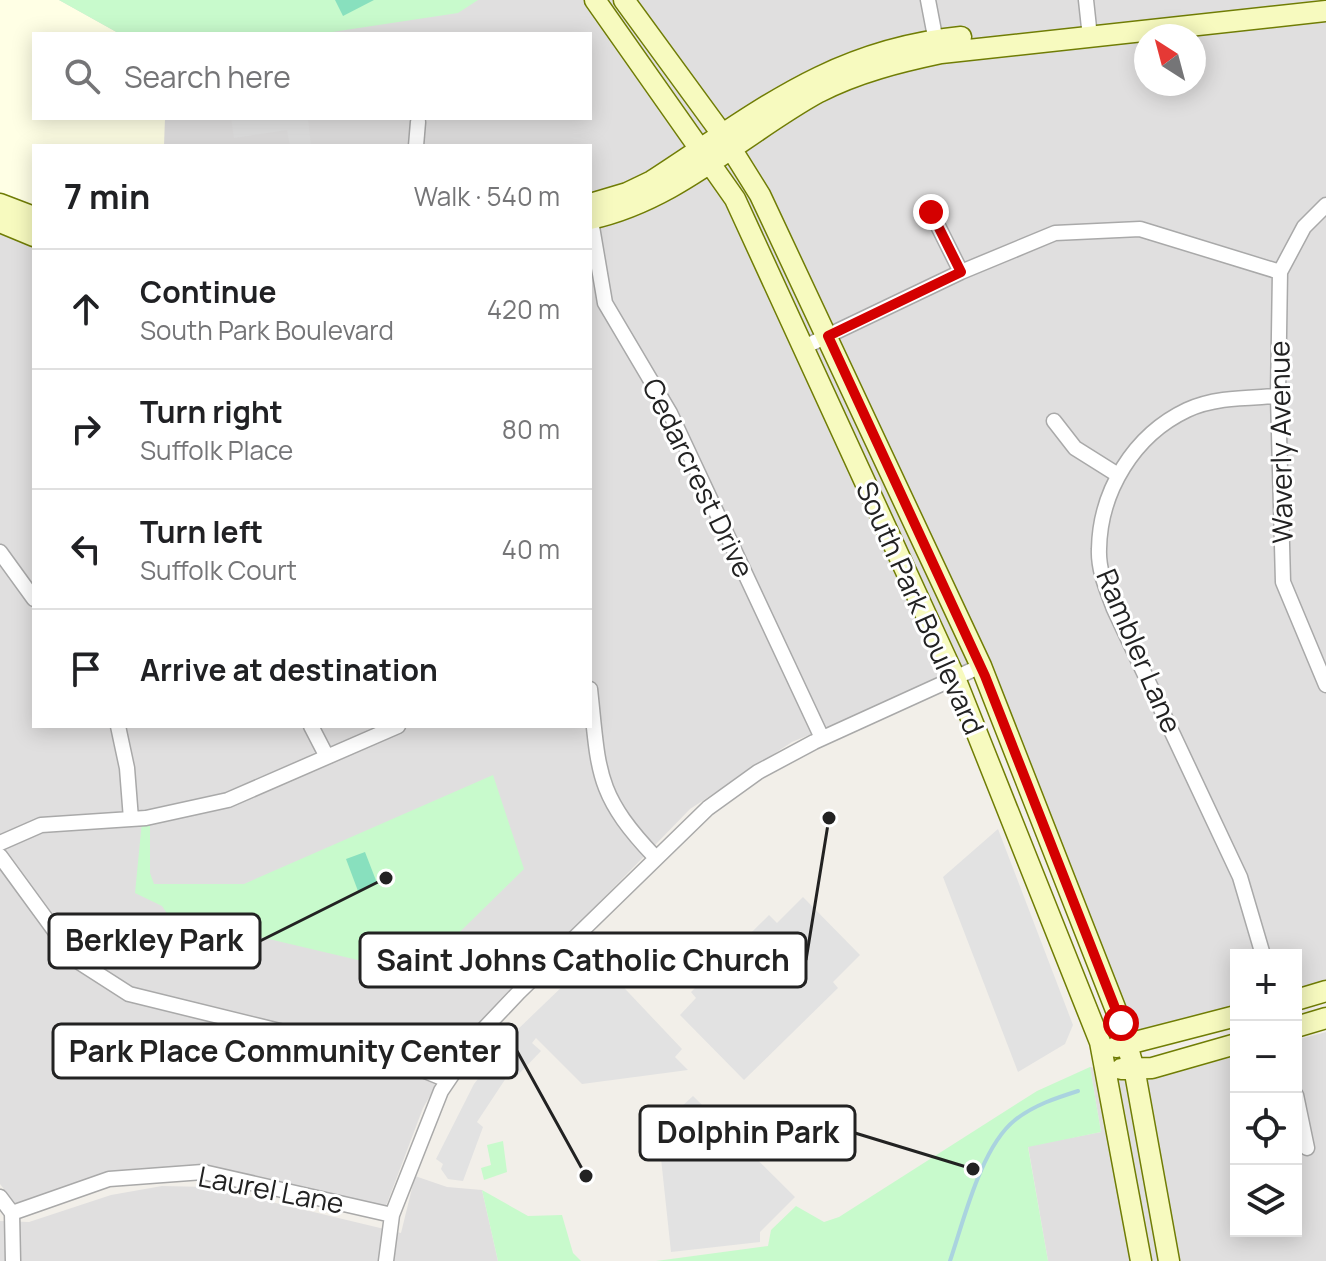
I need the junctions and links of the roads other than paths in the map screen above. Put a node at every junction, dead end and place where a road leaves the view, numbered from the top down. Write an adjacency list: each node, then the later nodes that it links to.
1 (595, 0): 12 (street, South Park Boulevard)
2 (624, 0): 10 (street, South Park Boulevard)
3 (928, 0): 8 (street)
4 (1086, 0): 7 (street)
5 (1304, 0): 7 (street)
6 (1326, 11): 7 (street)
7 (1089, 30): 8 (street)
8 (937, 47): 10 (street)
9 (418, 122): 11 (street)
10 (726, 141): 12 (street); 24 (street, South Park Boulevard)
11 (416, 144)
12 (707, 155): 13 (street); 18 (street); 25 (street, South Park Boulevard)
13 (592, 203)
14 (0, 204): 17 (street)
15 (1326, 205): 23 (street, Waverly Avenue)
16 (931, 212): 22 (street)
17 (32, 216)
18 (592, 217)
19 (0, 222): 21 (street)
20 (592, 229): 38 (street, Cedarcrest Drive)
21 (32, 235)
22 (961, 272): 23 (street); 24 (street)
23 (1280, 272): 26 (street, Waverly Avenue)
24 (828, 336): 25 (street); 31 (street, South Park Boulevard)
25 (802, 348): 32 (street, South Park Boulevard)
26 (1278, 396): 28 (street, Rambler Lane); 33 (street, Waverly Avenue)
27 (1054, 421): 28 (street)
28 (1118, 475): 44 (street, Rambler Lane)
29 (0, 552): 30 (street)
30 (32, 596)
31 (981, 666): 32 (street); 50 (street, South Park Boulevard)
32 (955, 678): 38 (street); 52 (street, South Park Boulevard)
33 (1326, 685)
34 (592, 711): 43 (street)
35 (118, 728): 40 (street)
36 (312, 728): 39 (street)
37 (393, 728): 39 (street)
38 (822, 738): 43 (street)
39 (326, 755): 40 (street)
40 (131, 819): 41 (street)
41 (0, 843)
42 (0, 856): 54 (street)
43 (655, 857): 54 (street)
44 (1261, 949)
45 (1326, 991): 46 (street)
46 (1302, 998)
47 (1230, 1018): 50 (street)
48 (1326, 1018): 49 (street)
49 (1302, 1025)
50 (1128, 1044): 52 (street); 53 (street, South Park Boulevard)
51 (1230, 1046): 53 (street)
52 (1103, 1059): 53 (street); 62 (street, South Park Boulevard)
53 (1135, 1070): 63 (street, South Park Boulevard)
54 (447, 1080): 59 (street)
55 (1302, 1124): 56 (street)
56 (1307, 1148)
57 (0, 1197): 58 (street)
58 (12, 1213): 59 (street, Laurel Lane); 60 (street)
59 (392, 1215): 61 (street)
60 (13, 1261)
61 (386, 1261)
62 (1141, 1261)
63 (1169, 1261)

